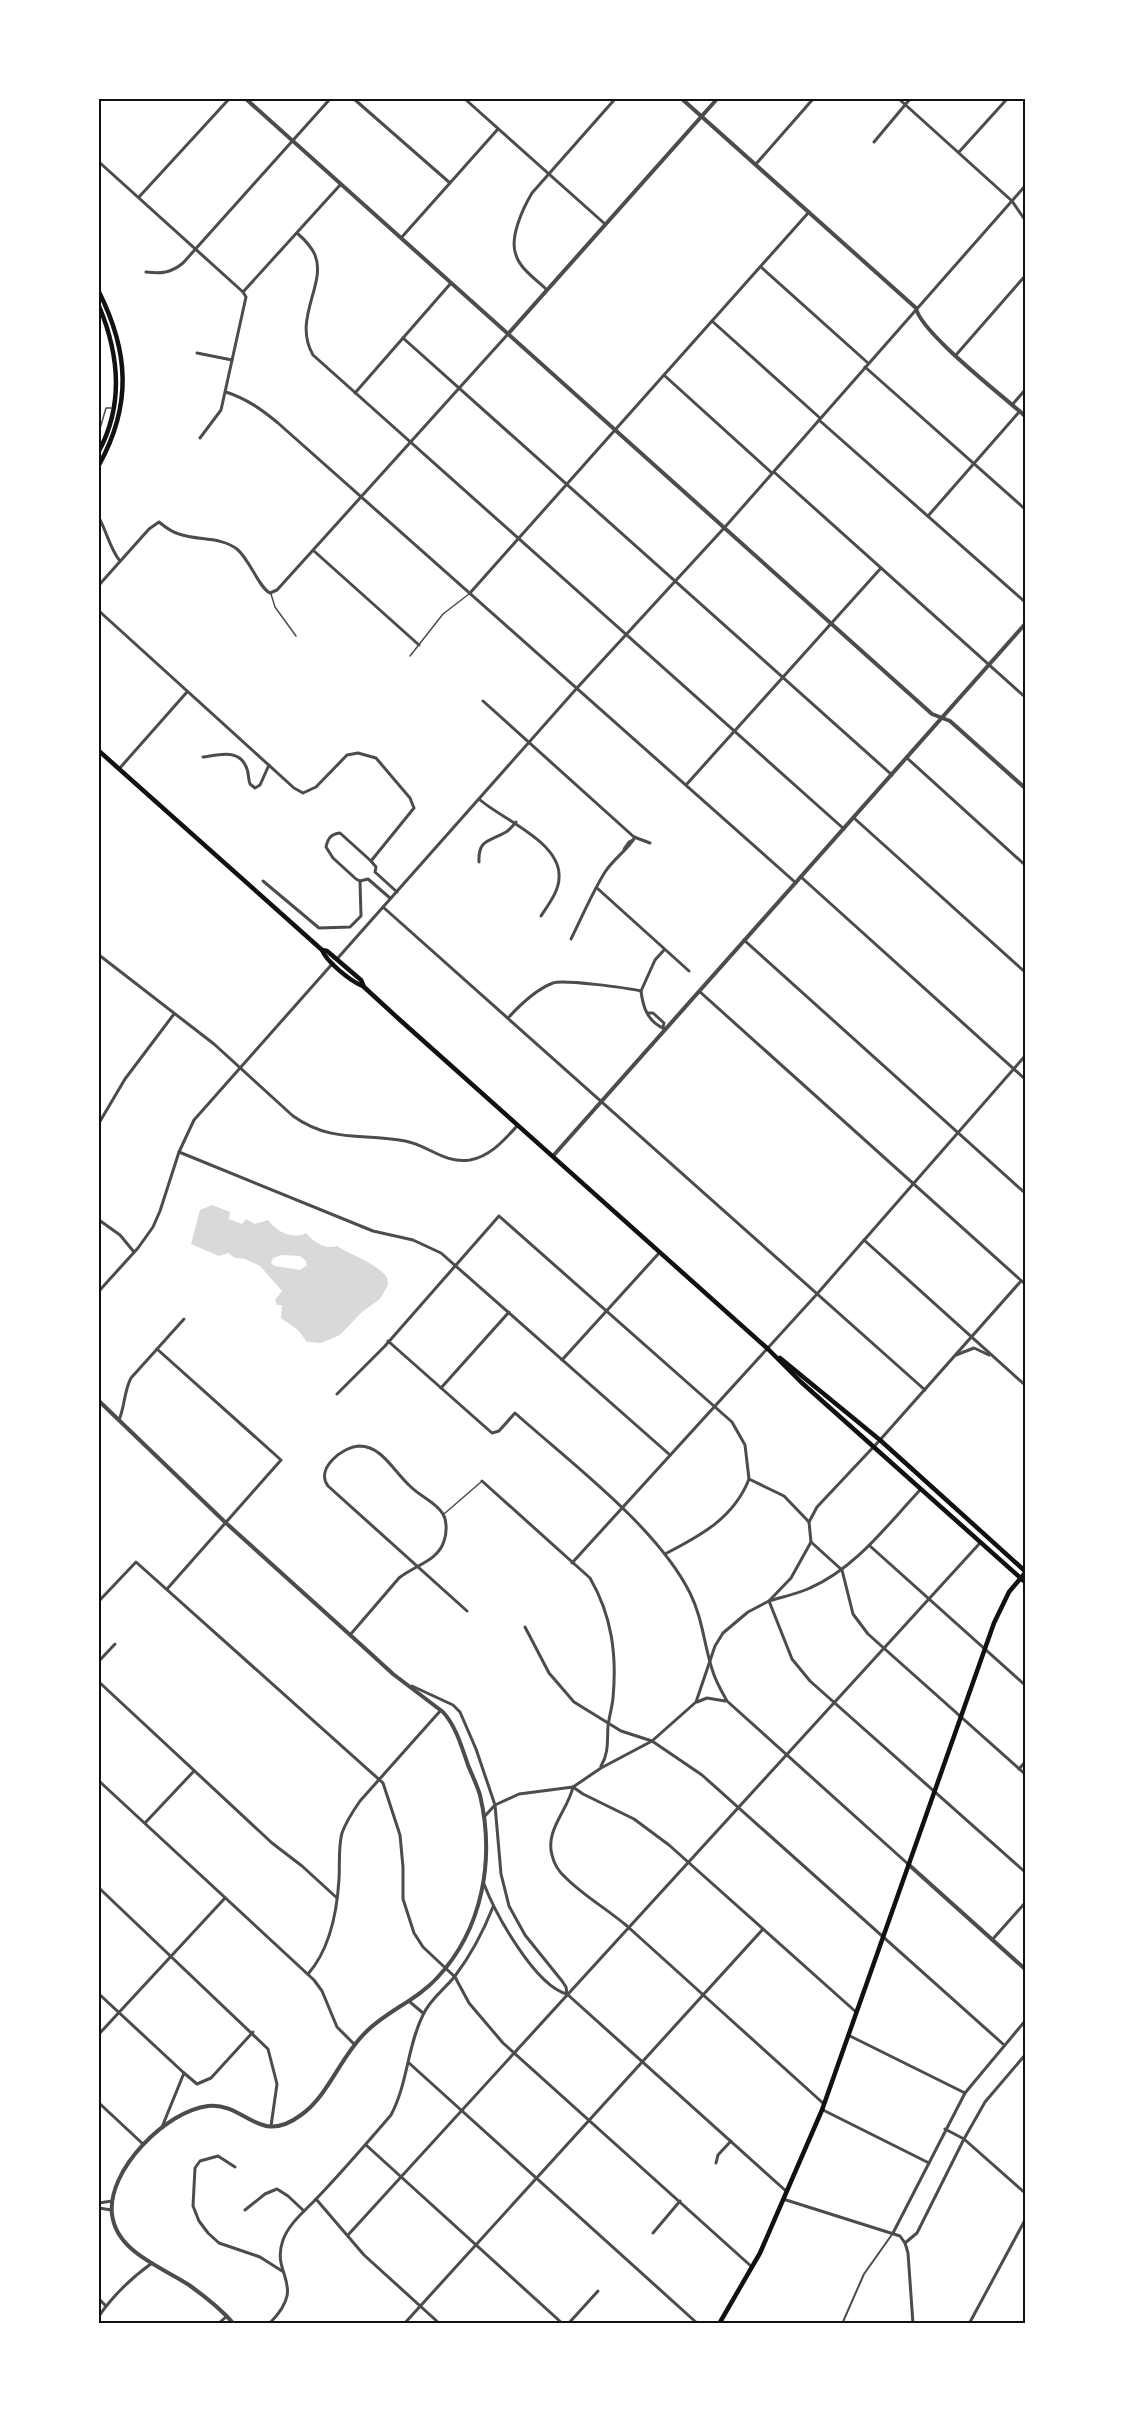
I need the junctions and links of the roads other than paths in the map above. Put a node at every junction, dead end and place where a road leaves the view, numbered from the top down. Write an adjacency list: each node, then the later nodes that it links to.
1 (229, 99): 25 (street)
2 (246, 99): 16 (street)
3 (330, 99): 16 (street)
4 (354, 99): 22 (street)
5 (465, 99): 15 (street)
6 (615, 99): 21 (street)
7 (682, 99): 14 (street)
8 (717, 99): 14 (street)
9 (813, 99): 20 (street)
10 (899, 99): 13 (street)
11 (910, 99): 13 (street)
12 (1006, 99): 18 (street)
13 (905, 104): 17 (street); 18 (street)
14 (701, 116): 20 (street); 29 (street)
15 (498, 129): 21 (street); 22 (street)
16 (293, 141): 23 (street); 32 (street)
17 (874, 142)
18 (959, 152): 26 (street)
19 (99, 162): 25 (street)
20 (756, 164): 27 (street)
21 (548, 174): 29 (street); 37 (street)
22 (450, 183): 31 (street)
23 (341, 184): 30 (street); 31 (street)
24 (1025, 186): 26 (street)
25 (139, 197): 32 (street)
26 (1012, 201): 28 (street); 41 (street)
27 (809, 212): 33 (street); 41 (street)
28 (1025, 220)
29 (605, 224): 37 (street)
30 (297, 232): 39 (street); 53 (street)
31 (401, 238): 36 (street)
32 (195, 249): 34 (street); 39 (street)
33 (761, 267): 42 (street); 48 (street)
34 (146, 272)
35 (1025, 276): 46 (street)
36 (452, 283): 43 (street); 44 (street)
37 (548, 290): 43 (street)
38 (99, 292): 64 (main road)
39 (243, 292): 47 (street)
40 (99, 306): 55 (main road)
41 (916, 308): 46 (street); 48 (street)
42 (712, 321): 49 (street); 58 (street)
43 (508, 334): 50 (street); 59 (street)
44 (403, 338): 50 (street); 53 (street)
45 (197, 353): 47 (street)
46 (956, 355): 54 (street)
47 (232, 360): 52 (street)
48 (866, 365): 58 (street); 66 (street)
49 (664, 376): 59 (street); 68 (street)
50 (459, 388): 62 (street); 69 (street)
51 (1025, 390): 54 (street)
52 (226, 392): 61 (street); 70 (street)
53 (355, 393): 62 (street)
54 (1012, 405): 56 (street)
55 (114, 408): 60 (lane); 63 (main road)
56 (1020, 411): 57 (street); 66 (street)
57 (1025, 416)
58 (820, 419): 68 (street); 72 (street)
59 (616, 431): 69 (street); 74 (street)
60 (99, 432)
61 (200, 438)
62 (411, 442): 70 (street); 75 (street)
63 (101, 445): 64 (lane); 65 (main road)
64 (108, 448): 67 (main road)
65 (99, 451)
66 (974, 464): 71 (street); 72 (street)
67 (99, 465)
68 (773, 472): 74 (street); 78 (street)
69 (567, 485): 75 (street); 79 (street)
70 (361, 497): 76 (street); 82 (street)
71 (1025, 509)
72 (928, 516): 83 (street)
73 (99, 519): 77 (street)
74 (724, 527): 79 (street); 85 (street)
75 (519, 538): 82 (street); 87 (street)
76 (314, 551): 81 (street); 89 (street)
77 (120, 561): 80 (street); 81 (street)
78 (881, 568): 85 (street); 91 (street)
79 (675, 582): 87 (street); 92 (street)
80 (99, 585)
81 (270, 593): 88 (lane)
82 (470, 593): 89 (lane); 93 (street)
83 (1025, 602)
84 (99, 611): 94 (street)
85 (832, 624): 92 (street); 97 (street)
86 (1025, 624): 91 (street)
87 (626, 635): 93 (street); 98 (street)
88 (296, 636)
89 (419, 645): 90 (lane)
90 (411, 656)
91 (989, 665): 95 (street); 97 (street)
92 (783, 677): 98 (street); 105 (street)
93 (577, 688): 99 (street); 106 (street)
94 (187, 692): 103 (street); 104 (street)
95 (1025, 697)
96 (483, 701): 99 (street)
97 (942, 718): 102 (street); 107 (street)
98 (734, 731): 106 (street); 111 (street)
99 (529, 743): 108 (street); 112 (street)
100 (99, 751): 104 (main road)
101 (202, 757): 103 (street)
102 (907, 758): 105 (street); 116 (street)
103 (269, 765): 114 (street)
104 (119, 769): 132 (main road)
105 (892, 775): 109 (street)
106 (686, 785): 122 (street)
107 (1025, 788)
108 (479, 799): 110 (street); 124 (street)
109 (854, 818): 111 (street); 134 (street)
110 (516, 822): 115 (street); 127 (street)
111 (844, 829): 118 (street)
112 (634, 839): 113 (street); 123 (street)
113 (650, 843)
114 (371, 861): 117 (street); 121 (street)
115 (479, 862)
116 (1025, 865)
117 (375, 872): 119 (street); 124 (street)
118 (801, 877): 122 (street); 142 (street)
119 (368, 879): 121 (street); 125 (street)
120 (263, 881): 121 (street)
121 (360, 881)
122 (796, 883): 129 (street)
123 (597, 888): 128 (street); 130 (street)
124 (397, 892): 125 (street)
125 (390, 899): 126 (street)
126 (383, 907): 132 (street); 138 (street)
127 (542, 916)
128 (571, 939)
129 (744, 940): 136 (street); 147 (street)
130 (664, 950): 133 (street); 135 (street)
131 (99, 955): 137 (street)
132 (335, 961): 141 (street); 146 (main road)
133 (689, 971)
134 (1025, 972)
135 (640, 991): 138 (street); 139 (street)
136 (699, 991): 139 (street); 150 (street)
137 (175, 1013): 141 (street); 145 (street)
138 (509, 1017): 144 (street)
139 (664, 1028): 144 (street)
140 (1025, 1056): 142 (street)
141 (239, 1066): 146 (street); 148 (street)
142 (1014, 1069): 143 (street); 147 (street)
143 (1025, 1079)
144 (601, 1101): 149 (street); 160 (street)
145 (99, 1123)
146 (518, 1125): 149 (main road)
147 (958, 1132): 150 (street); 151 (street)
148 (179, 1152): 154 (street); 156 (street)
149 (552, 1156): 155 (main road)
150 (912, 1185): 153 (street); 157 (street)
151 (1025, 1193)
152 (99, 1220): 154 (street)
153 (864, 1240): 160 (street); 164 (street)
154 (134, 1252): 159 (street)
155 (660, 1252): 161 (street); 167 (main road)
156 (456, 1264): 161 (street); 162 (street); 165 (street)
157 (1021, 1281): 158 (street); 164 (street)
158 (1025, 1284)
159 (99, 1291)
160 (817, 1294): 167 (street); 173 (street)
161 (607, 1311): 170 (street); 176 (street)
162 (509, 1312): 170 (street); 172 (street)
163 (184, 1319): 166 (street)
164 (971, 1336): 168 (street); 169 (street)
165 (388, 1341): 172 (street); 174 (street)
166 (157, 1348): 177 (street); 187 (street)
167 (768, 1348): 176 (street); 178 (main road); 179 (main road)
168 (953, 1356): 169 (street); 173 (street)
169 (996, 1359): 171 (street)
170 (562, 1360): 180 (street)
171 (1025, 1385)
172 (441, 1388): 184 (street)
173 (925, 1390): 178 (street)
174 (337, 1394)
175 (99, 1401): 177 (street)
176 (715, 1407): 180 (street); 181 (street)
177 (119, 1422): 187 (street)
178 (880, 1440): 179 (street); 195 (main road)
179 (873, 1446): 183 (main road); 186 (street)
180 (670, 1455): 184 (street)
181 (749, 1479): 186 (street); 191 (street)
182 (482, 1481): 185 (lane); 192 (street)
183 (921, 1489): 189 (main road); 190 (street)
184 (622, 1508): 191 (street); 192 (street)
185 (443, 1515): 193 (street); 193 (street)
186 (809, 1522): 188 (street)
187 (226, 1523): 197 (street); 203 (street)
188 (810, 1542): 194 (street); 200 (street)
189 (980, 1542): 196 (main road); 198 (street)
190 (869, 1546): 194 (street); 198 (street)
191 (665, 1554): 207 (street)
192 (572, 1563): 217 (street)
193 (417, 1566): 201 (street); 203 (street)
194 (842, 1570): 200 (street); 205 (street)
195 (1025, 1572): 196 (main road)
196 (1023, 1580): 206 (main road)
197 (167, 1589): 199 (street); 225 (street)
198 (929, 1598): 205 (street); 206 (street)
199 (99, 1601)
200 (769, 1601): 207 (street); 213 (street)
201 (467, 1611)
202 (525, 1627): 217 (street)
203 (350, 1635): 210 (street)
204 (115, 1644): 208 (street)
205 (883, 1648): 213 (street); 216 (street)
206 (985, 1649): 211 (street); 216 (main road)
207 (710, 1660): 212 (street); 214 (street)
208 (99, 1661)
209 (99, 1682): 223 (street)
210 (408, 1685): 215 (street); 229 (street)
211 (1025, 1685)
212 (727, 1701): 214 (street); 219 (street)
213 (834, 1701): 219 (street); 228 (street)
214 (696, 1702): 218 (street)
215 (441, 1710): 225 (street); 231 (street)
216 (961, 1716): 222 (street); 228 (main road)
217 (608, 1724): 218 (street); 221 (street)
218 (652, 1741): 221 (street); 230 (street)
219 (787, 1755): 230 (street); 234 (street)
220 (1025, 1762): 222 (street)
221 (601, 1768): 227 (street)
222 (1019, 1769): 224 (street)
223 (194, 1771): 232 (street); 239 (street)
224 (1025, 1774)
225 (379, 1779): 239 (street); 247 (street)
226 (99, 1781): 232 (street)
227 (573, 1787): 229 (street); 233 (street); 242 (street)
228 (935, 1791): 234 (main road); 235 (street)
229 (495, 1805): 231 (street); 252 (street)
230 (739, 1807): 233 (street); 244 (street)
231 (484, 1817): 236 (street)
232 (145, 1824): 238 (street)
233 (689, 1862): 242 (street); 243 (street)
234 (908, 1864): 244 (main road); 245 (street)
235 (1025, 1872)
236 (484, 1884): 241 (street); 247 (street)
237 (99, 1888): 246 (street)
238 (225, 1898): 246 (street); 249 (street)
239 (337, 1898): 249 (street)
240 (1025, 1903): 245 (street)
241 (493, 1907): 250 (street); 252 (street)
242 (628, 1928): 252 (street); 253 (street)
243 (764, 1929): 253 (street); 256 (street)
244 (883, 1935): 256 (main road); 263 (street)
245 (992, 1940): 248 (street)
246 (171, 1956): 255 (street); 259 (street)
247 (446, 1968): 250 (street); 254 (street)
248 (1025, 1969)
249 (308, 1974): 262 (street)
250 (455, 1977): 257 (street); 264 (street)
251 (99, 1994): 255 (street)
252 (567, 1994): 264 (street); 266 (street)
253 (703, 1996): 266 (street); 271 (street)
254 (410, 2002): 257 (street); 262 (street)
255 (118, 2012): 260 (street); 268 (street)
256 (856, 2012): 261 (main road)
257 (423, 2013): 267 (street)
258 (1025, 2021): 263 (street)
259 (253, 2032): 268 (street); 275 (street)
260 (99, 2034)
261 (848, 2035): 269 (street); 271 (main road)
262 (354, 2044): 275 (street)
263 (1003, 2044): 269 (street)
264 (514, 2052): 272 (street); 273 (street)
265 (1025, 2055): 277 (street)
266 (642, 2061): 273 (street); 278 (street)
267 (409, 2063): 272 (street); 280 (street)
268 (184, 2073): 274 (street)
269 (965, 2093): 276 (street)
270 (99, 2103): 279 (street)
271 (823, 2107): 282 (street); 286 (main road)
272 (462, 2111): 284 (street); 285 (street)
273 (589, 2120): 285 (street); 291 (street)
274 (162, 2127): 275 (street); 279 (street)
275 (270, 2127)
276 (945, 2129): 277 (street); 282 (street)
277 (964, 2139): 287 (street); 301 (street)
278 (731, 2141): 281 (street); 286 (street)
279 (143, 2145): 290 (street)
280 (366, 2145): 284 (street); 288 (street)
281 (716, 2163)
282 (929, 2163): 299 (street)
283 (236, 2167): 305 (street)
284 (402, 2177): 300 (street); 302 (street)
285 (536, 2179): 302 (street); 319 (street)
286 (786, 2191): 289 (main road)
287 (1025, 2193)
288 (316, 2199): 296 (street); 300 (street)
289 (783, 2199): 299 (street); 304 (main road)
290 (112, 2201): 292 (street); 294 (street)
291 (680, 2201): 298 (street); 304 (street)
292 (99, 2203)
293 (99, 2208): 294 (street)
294 (111, 2210): 303 (street)
295 (245, 2210): 296 (street)
296 (304, 2211): 305 (street)
297 (1025, 2220): 323 (street)
298 (653, 2233)
299 (893, 2233): 301 (street); 321 (street)
300 (348, 2235): 309 (street)
301 (905, 2243): 322 (street)
302 (476, 2244): 309 (street); 317 (street)
303 (152, 2263): 308 (street); 311 (street)
304 (752, 2267): 320 (main road)
305 (283, 2272): 314 (street)
306 (598, 2291): 318 (street)
307 (99, 2299): 308 (street)
308 (106, 2306): 310 (street)
309 (420, 2306): 315 (street); 316 (street)
310 (99, 2316)
311 (227, 2316): 312 (street); 313 (street)
312 (218, 2324)
313 (234, 2324)
314 (269, 2324)
315 (404, 2324)
316 (440, 2324)
317 (563, 2324)
318 (568, 2324)
319 (698, 2324)
320 (719, 2324)
321 (842, 2324)
322 (913, 2324)
323 (969, 2324)

